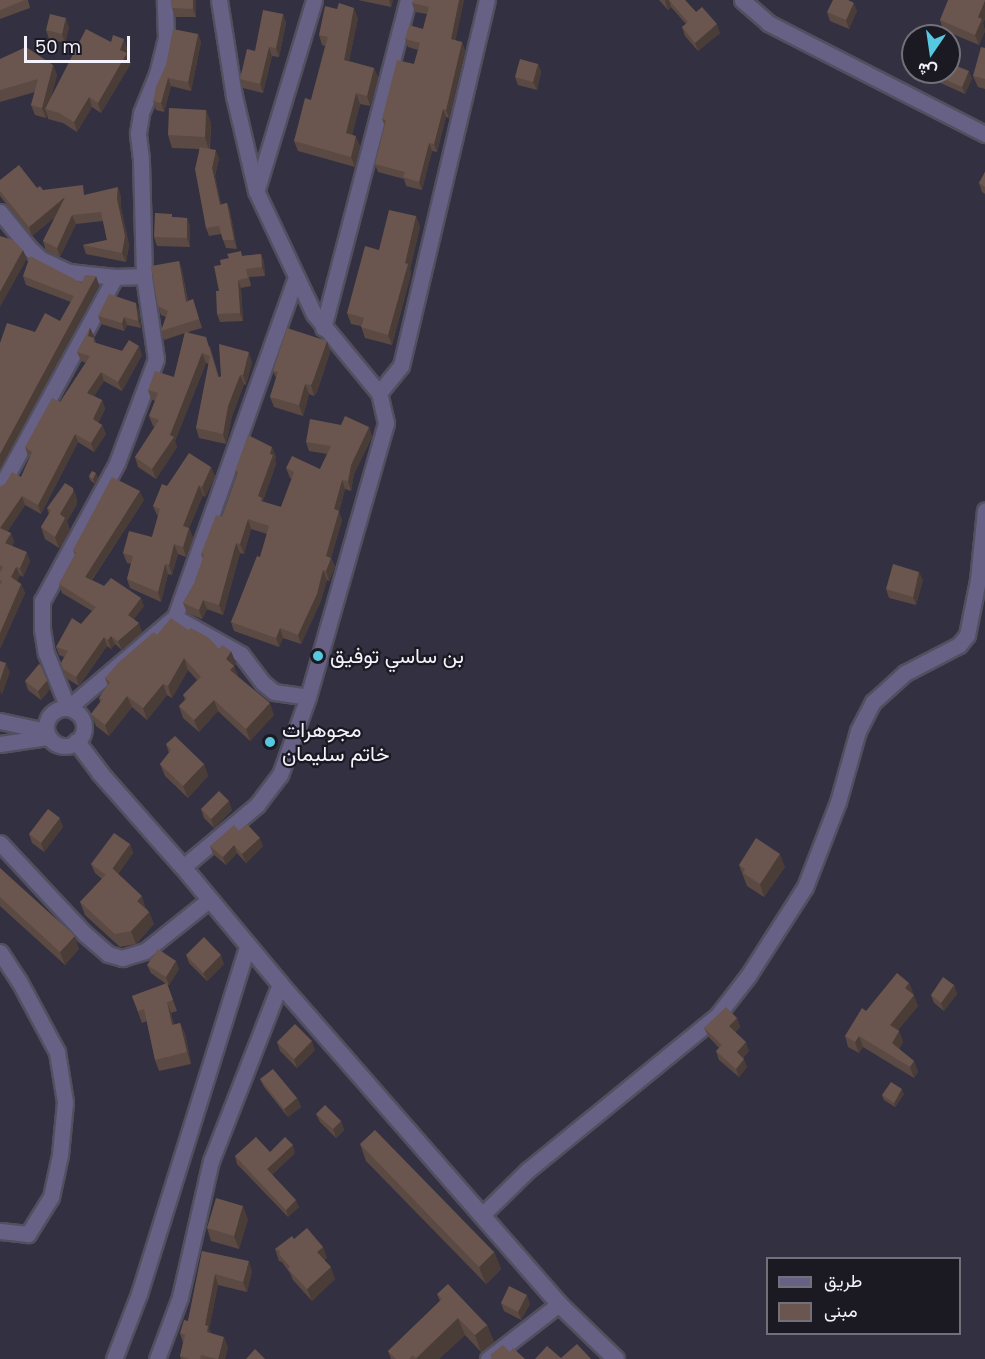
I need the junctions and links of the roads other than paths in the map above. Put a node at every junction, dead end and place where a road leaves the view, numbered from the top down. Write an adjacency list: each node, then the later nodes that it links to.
1 (165, 0): 10 (street)
2 (219, 0): 8 (street)
3 (314, 0): 8 (street)
4 (408, 0): 13 (street)
5 (487, 0): 14 (street)
6 (742, 0): 7 (street)
7 (985, 134)
8 (256, 191): 12 (street)
9 (0, 212): 11 (street)
10 (144, 276): 11 (street); 19 (street)
11 (115, 277): 15 (street)
12 (296, 278): 13 (street); 17 (street)
13 (323, 328): 14 (street)
14 (379, 393): 18 (street)
15 (0, 488)
16 (985, 510): 30 (street)
17 (175, 617): 18 (street); 19 (street)
18 (308, 697): 25 (street)
19 (68, 708): 21 (street); 22 (street)
20 (0, 721): 21 (street)
21 (47, 734): 22 (street); 23 (street)
22 (77, 742): 25 (street)
23 (0, 744)
24 (0, 843): 26 (street)
25 (183, 867): 26 (street)
26 (210, 899): 27 (street)
27 (248, 945): 29 (street); 33 (street)
28 (0, 952): 31 (street)
29 (280, 984): 30 (street); 34 (street)
30 (483, 1214): 32 (street)
31 (0, 1231)
32 (559, 1304): 35 (street); 36 (street)
33 (114, 1359)
34 (157, 1359)
35 (488, 1359)
36 (616, 1359)

